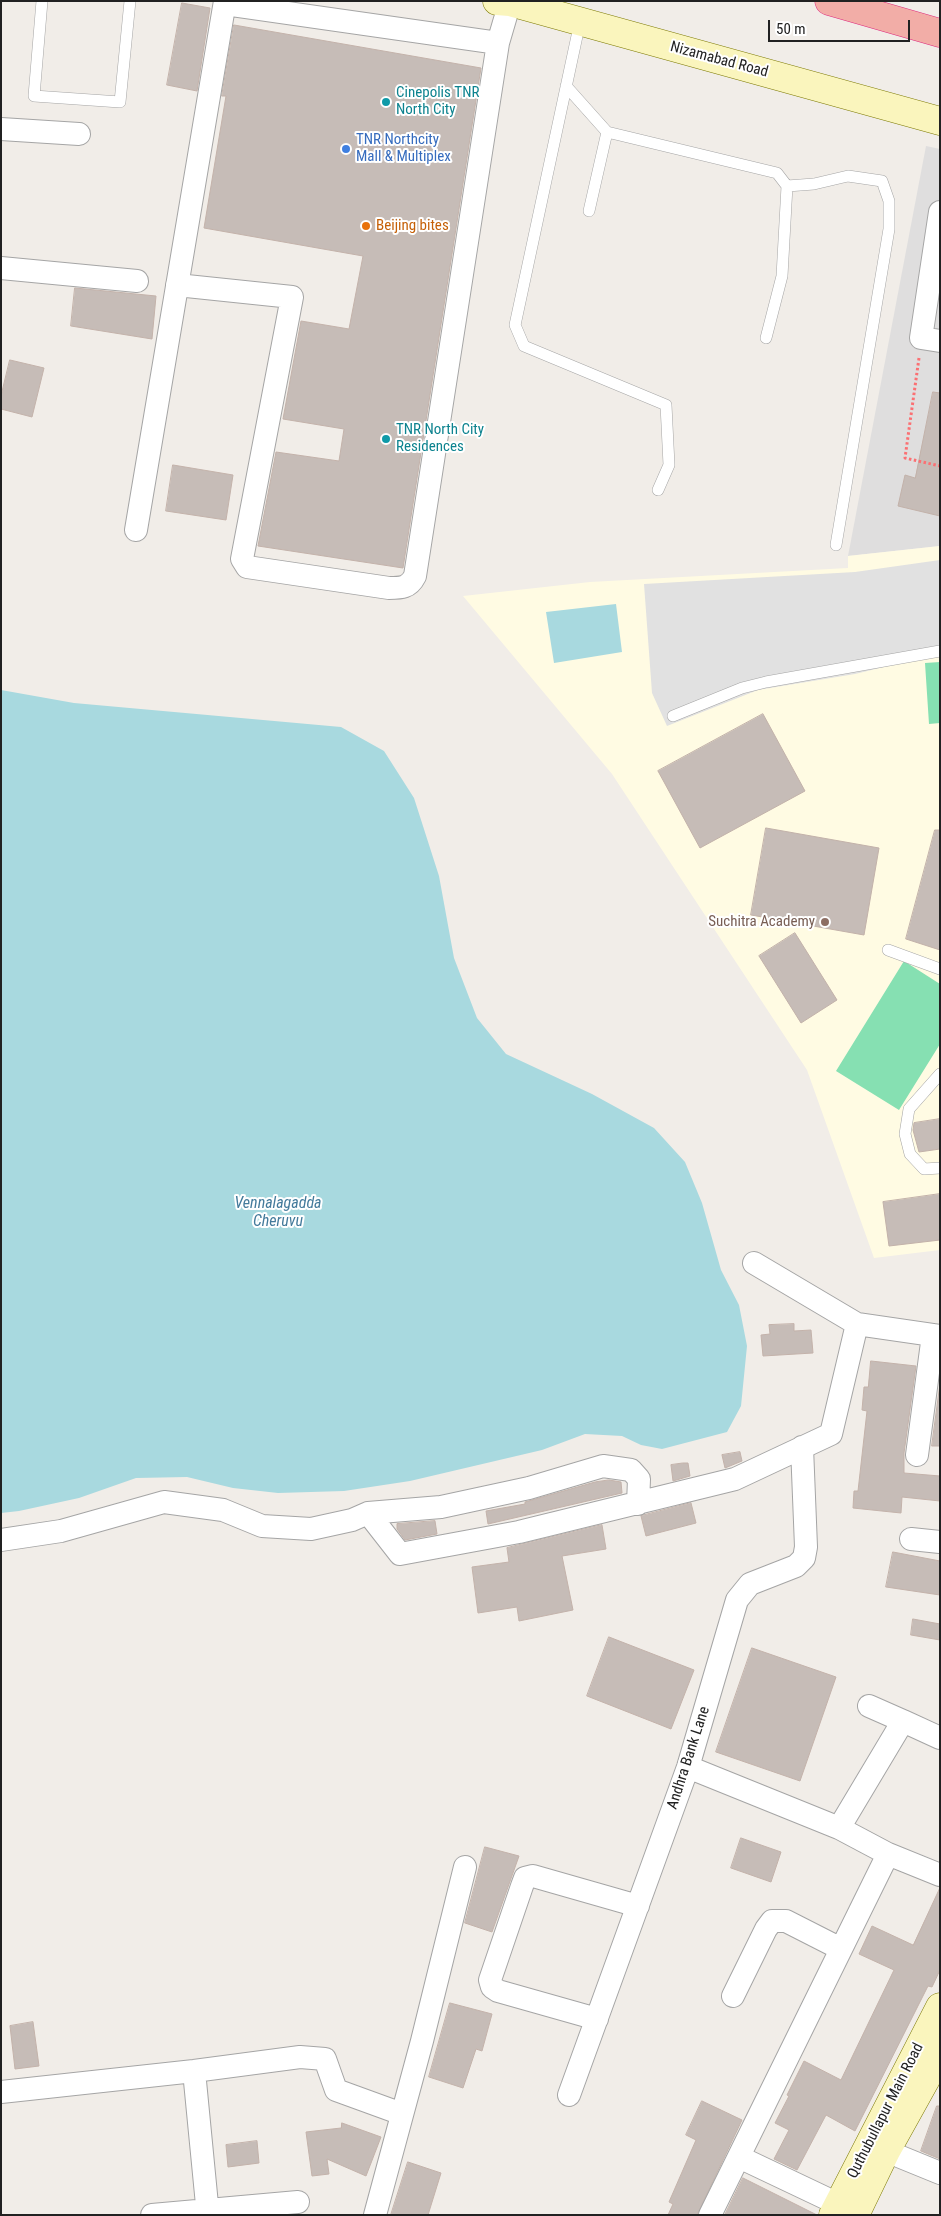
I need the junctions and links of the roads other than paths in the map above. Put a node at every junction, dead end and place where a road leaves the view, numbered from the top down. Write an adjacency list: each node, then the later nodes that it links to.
1 (42, 1): 2 (lane)
2 (130, 1)
3 (829, 1): 7 (highway)
4 (225, 2): 8 (street); 19 (street)
5 (503, 2): 6 (main road, Nizamabad Road); 8 (street)
6 (580, 22): 9 (lane); 10 (main road, Nizamabad Road)
7 (940, 33)
8 (498, 43): 19 (street)
9 (566, 86): 12 (lane); 22 (lane)
10 (940, 121)
11 (1, 129): 13 (street)
12 (607, 132): 14 (lane); 15 (lane)
13 (79, 134)
14 (787, 186): 20 (lane); 24 (lane)
15 (589, 211)
16 (940, 212): 21 (street)
17 (1, 268): 18 (street)
18 (137, 281)
19 (177, 284): 23 (street)
20 (766, 338)
21 (930, 340)
22 (658, 490)
23 (136, 530)
24 (836, 545)
25 (940, 651): 26 (lane)
26 (673, 716)
27 (888, 950): 28 (lane)
28 (940, 969)
29 (940, 1074): 30 (lane)
30 (940, 1168)
31 (754, 1263): 32 (street)
32 (857, 1324): 33 (street); 34 (street)
33 (936, 1336): 35 (street)
34 (802, 1448): 36 (street); 44 (street, Andhra Bank Lane)
35 (918, 1455)
36 (638, 1504): 37 (street); 37 (street)
37 (368, 1513): 39 (street)
38 (911, 1539): 40 (street)
39 (1, 1540)
40 (940, 1542)
41 (869, 1706): 42 (street)
42 (904, 1721): 43 (street); 45 (street)
43 (940, 1738)
44 (688, 1767): 45 (street); 49 (street, Andhra Bank Lane)
45 (839, 1828): 46 (street)
46 (888, 1854): 48 (street); 50 (street)
47 (464, 1867): 59 (street)
48 (940, 1875)
49 (638, 1906): 53 (street, Andhra Bank Lane); 53 (street)
50 (841, 1949): 51 (street); 61 (street)
51 (732, 1996)
52 (940, 2007): 64 (main road, Quthubullapur Main Road)
53 (597, 2019): 58 (street, Andhra Bank Lane)
54 (940, 2048): 56 (main road, Quthubullapur Main Road)
55 (194, 2071): 57 (street); 59 (street); 65 (street)
56 (933, 2081): 60 (main road, Quthubullapur Main Road)
57 (1, 2092)
58 (569, 2095)
59 (402, 2114): 67 (street)
60 (886, 2151): 62 (street); 64 (main road, Quthubullapur Main Road)
61 (739, 2157): 64 (street); 68 (street)
62 (940, 2173)
63 (298, 2202): 65 (street)
64 (842, 2211)
65 (208, 2212): 66 (street)
66 (152, 2215)
67 (375, 2215)
68 (710, 2215)

